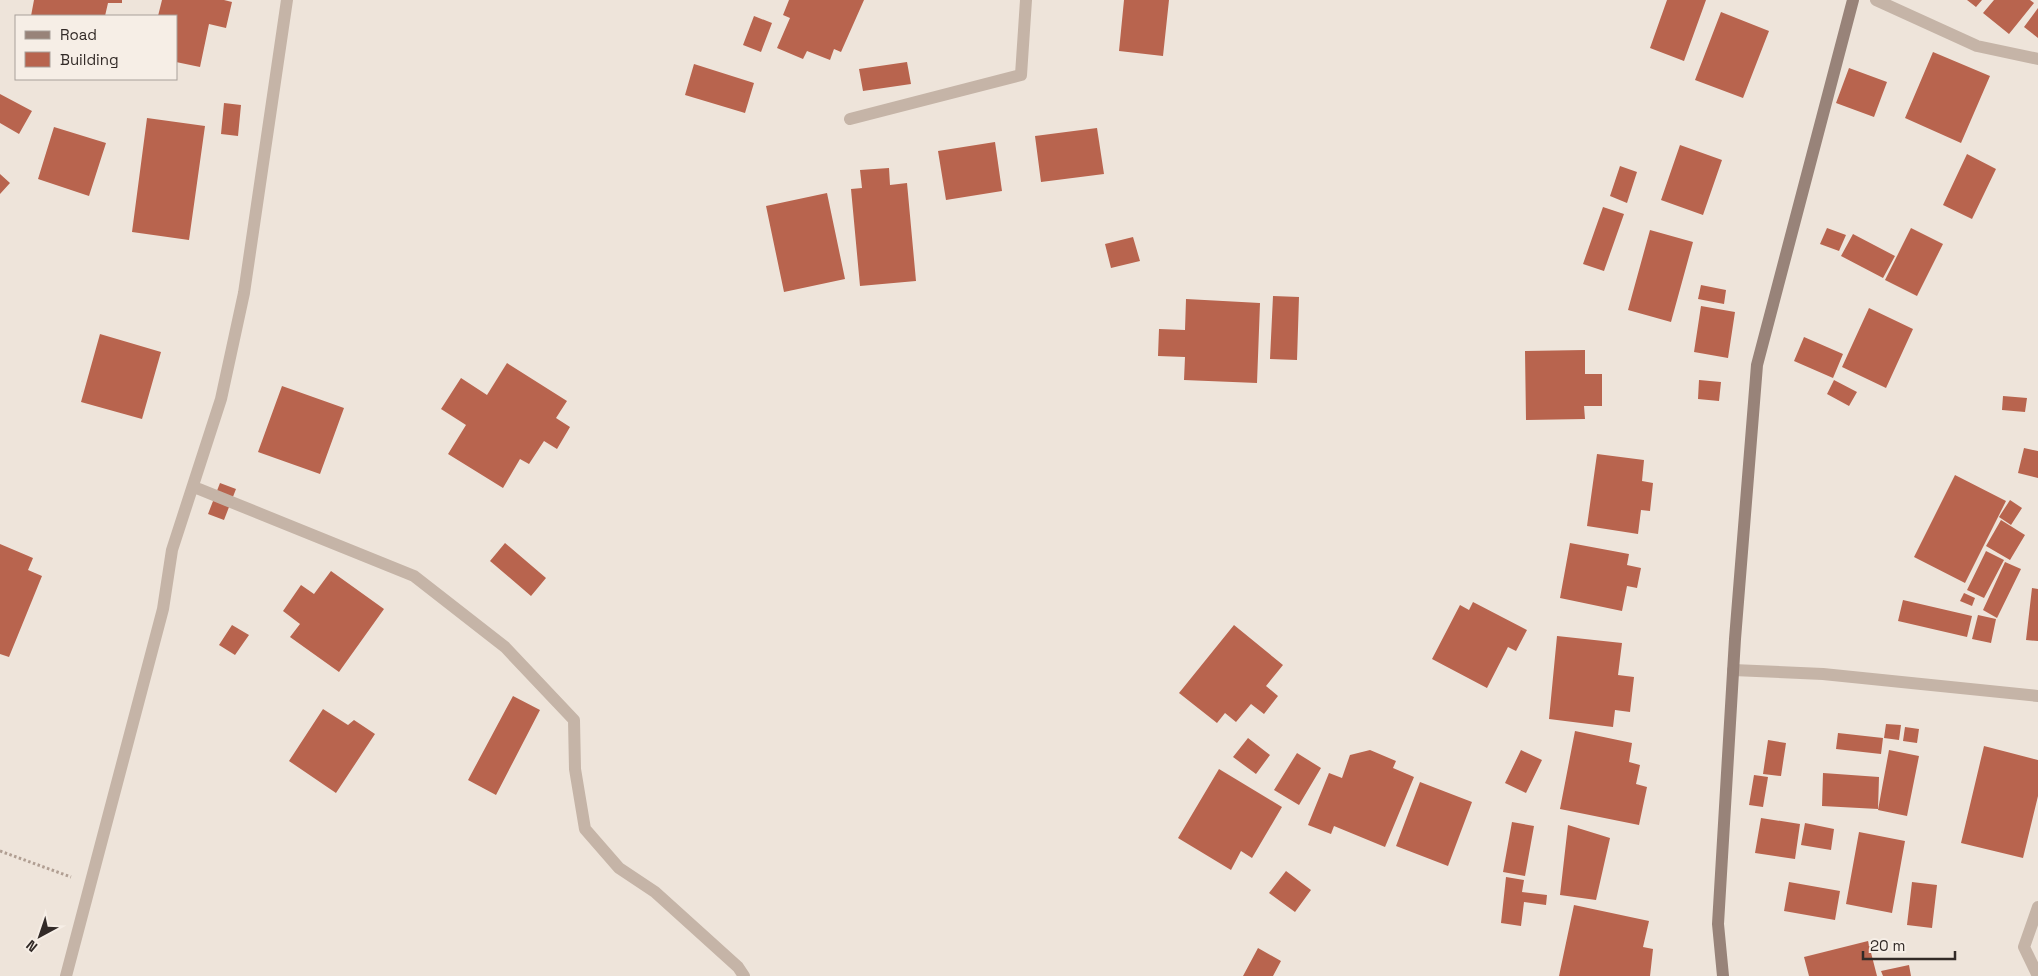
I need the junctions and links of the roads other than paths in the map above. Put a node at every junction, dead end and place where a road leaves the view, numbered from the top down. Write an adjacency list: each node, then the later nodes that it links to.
1 (287, 0): 7 (street)
2 (1026, 0): 6 (street)
3 (1853, 0): 8 (street)
4 (1876, 0): 5 (street)
5 (2038, 60)
6 (850, 118)
7 (194, 487): 11 (street); 12 (street)
8 (1733, 670): 9 (street); 13 (street)
9 (2038, 696)
10 (2038, 906): 14 (street)
11 (66, 976)
12 (744, 976)
13 (1724, 976)
14 (2038, 976)

